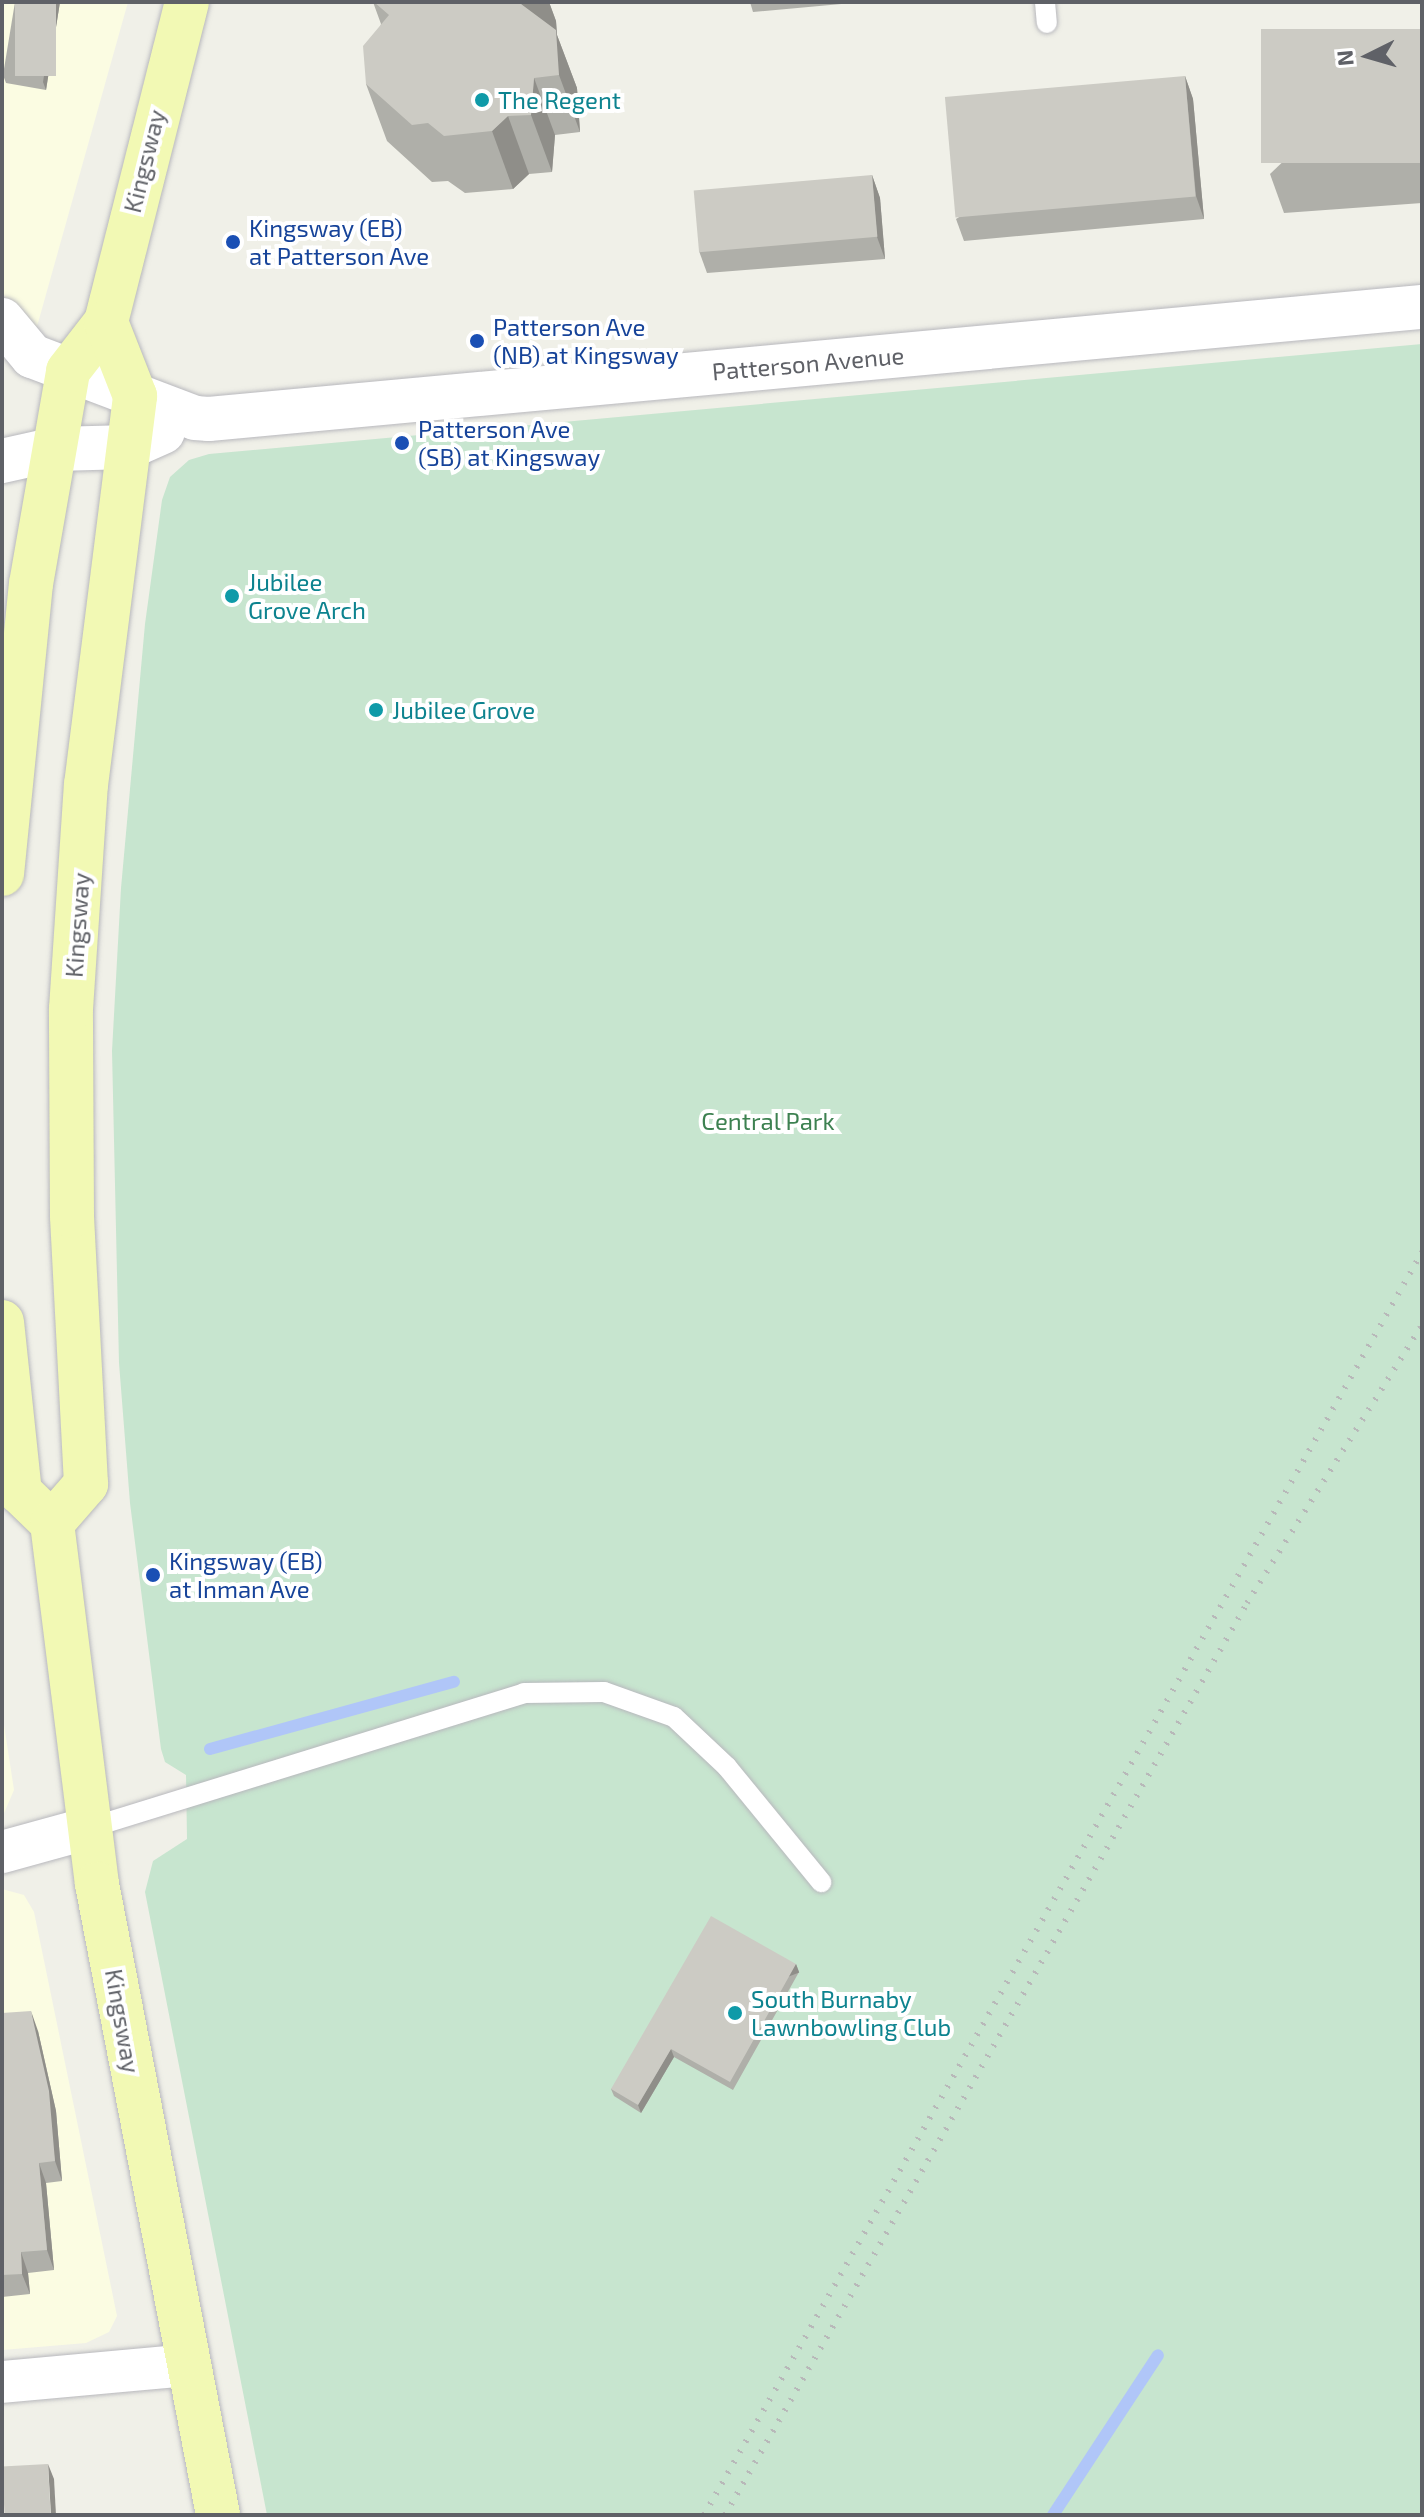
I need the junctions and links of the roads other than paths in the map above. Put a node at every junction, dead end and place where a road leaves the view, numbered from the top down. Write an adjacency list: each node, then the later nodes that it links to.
1 (187, 2): 6 (main road, Kingsway)
2 (1045, 2): 3 (lane)
3 (1047, 23)
4 (1422, 307): 9 (street, Patterson Avenue)
5 (2, 320): 7 (street, Patterson Avenue)
6 (106, 322): 7 (main road, Kingsway); 8 (main road, Kingsway)
7 (68, 371): 8 (street, Patterson Avenue); 11 (main road, Kingsway)
8 (135, 396): 9 (street, Patterson Avenue); 10 (main road, Kingsway)
9 (195, 418): 10 (street, Patterson Avenue)
10 (129, 447): 11 (street, Patterson Avenue); 15 (main road, Kingsway)
11 (56, 449): 12 (street, Patterson Avenue); 13 (main road, Kingsway)
12 (2, 461)
13 (2, 874)
14 (2, 1322): 15 (main road)
15 (52, 1523): 16 (main road, Kingsway)
16 (89, 1828): 17 (street); 18 (lane); 19 (main road, Kingsway)
17 (2, 1852)
18 (821, 1882)
19 (188, 2365): 20 (street); 21 (main road, Kingsway)
20 (2, 2382)
21 (218, 2515)

